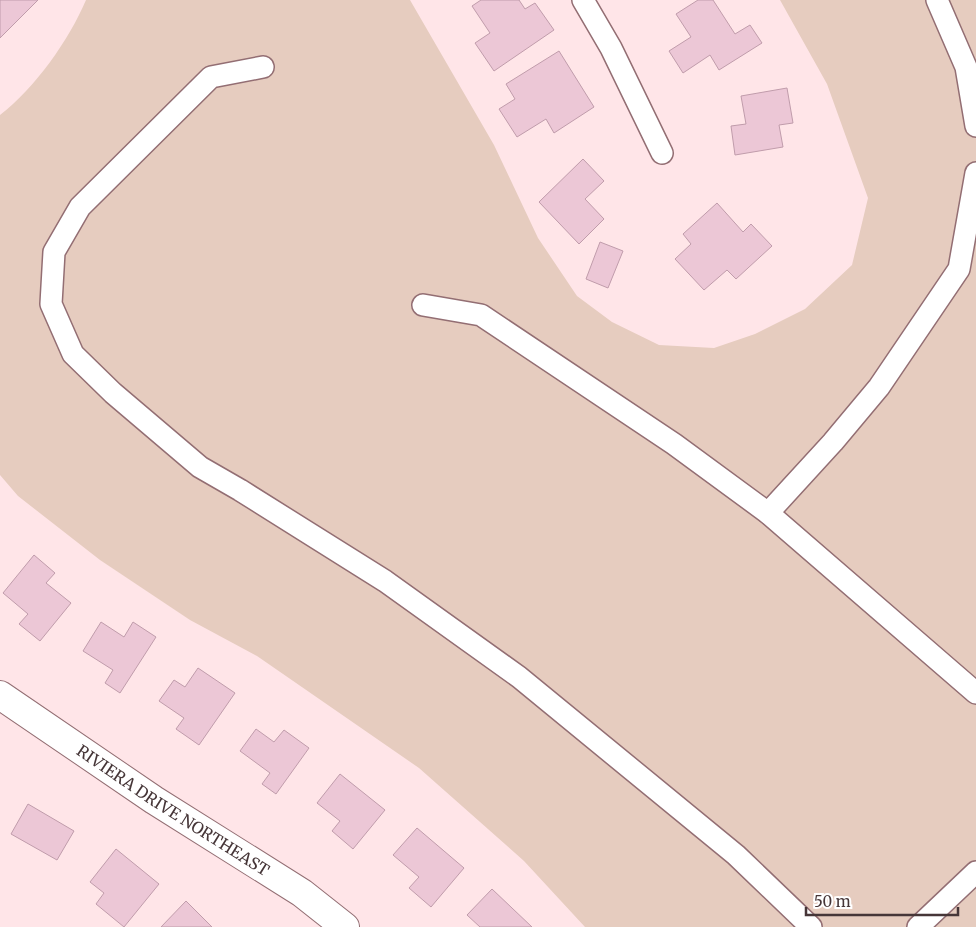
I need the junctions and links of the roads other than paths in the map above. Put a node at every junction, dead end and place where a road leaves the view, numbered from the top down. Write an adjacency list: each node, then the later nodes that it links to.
1 (583, 0): 5 (street)
2 (937, 0): 4 (street)
3 (263, 67): 13 (street)
4 (976, 126)
5 (662, 153)
6 (976, 173): 8 (street)
7 (423, 305): 8 (street)
8 (768, 513): 9 (street)
9 (976, 693)
10 (0, 695): 12 (street, RIVIERA DRIVE NORTHEAST)
11 (976, 872): 14 (street)
12 (345, 927)
13 (812, 927)
14 (918, 927)

